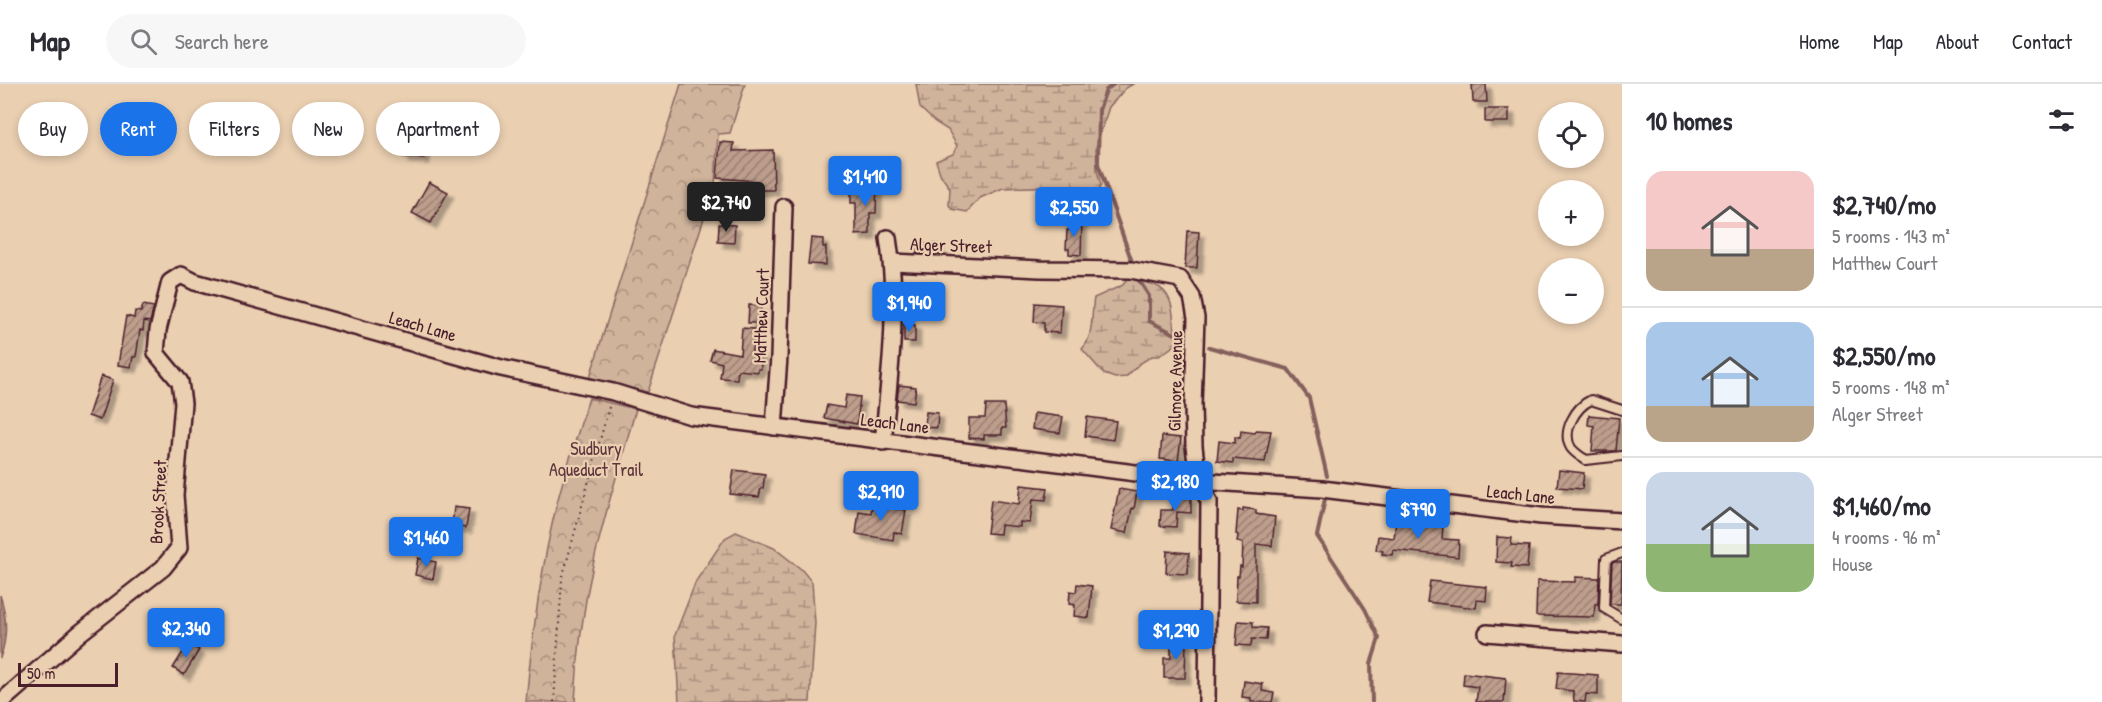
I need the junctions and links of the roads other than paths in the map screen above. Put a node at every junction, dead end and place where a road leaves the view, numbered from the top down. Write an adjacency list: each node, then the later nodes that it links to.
1 (784, 207): 7 (street, Matthew Court)
2 (888, 238): 3 (street)
3 (892, 262): 5 (street, Alger Street); 8 (street, Alger Street)
4 (181, 275): 7 (street, Leach Lane); 16 (street, Brook Street)
5 (1185, 285): 10 (street, Gilmore Avenue)
6 (1622, 410): 9 (lane)
7 (774, 427): 8 (street, Leach Lane)
8 (883, 442): 10 (street, Leach Lane)
9 (1622, 456)
10 (1198, 481): 11 (street, Leach Lane); 17 (street, Gilmore Avenue)
11 (1622, 521)
12 (1622, 553): 13 (lane)
13 (1622, 619)
14 (1487, 633): 15 (street)
15 (1622, 644)
16 (2, 702)
17 (1207, 702)

